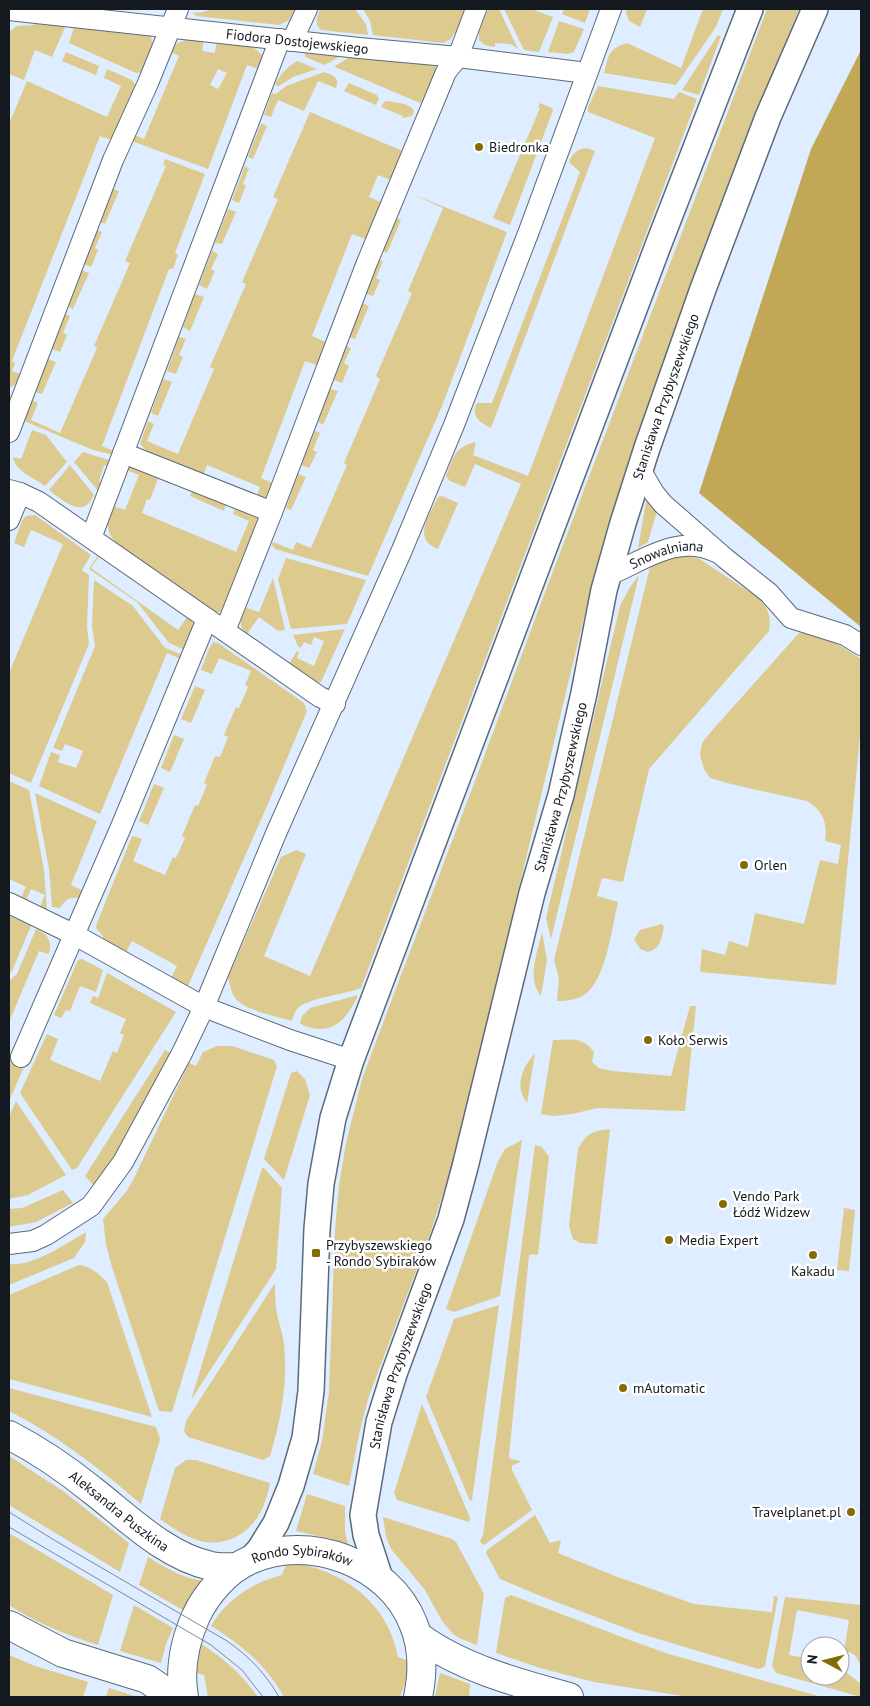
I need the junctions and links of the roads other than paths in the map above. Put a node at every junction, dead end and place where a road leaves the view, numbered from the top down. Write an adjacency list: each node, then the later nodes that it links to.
1 (178, 9): 8 (street)
2 (306, 9): 9 (street)
3 (476, 9): 10 (street)
4 (611, 9): 11 (street)
5 (750, 9): 30 (street)
6 (815, 9): 15 (street, Stanisława Przybyszewskiego)
7 (9, 10): 8 (street, Fiodora Dostojewskiego)
8 (170, 28): 9 (street, Fiodora Dostojewskiego); 12 (street)
9 (286, 40): 10 (street, Fiodora Dostojewskiego); 14 (street)
10 (458, 58): 11 (street, Fiodora Dostojewskiego); 17 (street)
11 (587, 73): 25 (street)
12 (15, 395): 13 (street)
13 (9, 432)
14 (122, 453): 17 (street); 19 (street)
15 (640, 469): 20 (street, Snowalniana); 21 (street, Stanisława Przybyszewskiego)
16 (14, 491): 18 (street); 19 (street)
17 (272, 512): 23 (street)
18 (9, 520)
19 (90, 538): 22 (street)
20 (726, 559): 21 (street, Snowalniana); 24 (street, Snowalniana)
21 (609, 574): 34 (street, Stanisława Przybyszewskiego)
22 (208, 619): 23 (street); 27 (street)
23 (225, 631): 25 (street)
24 (861, 645)
25 (335, 704): 28 (street)
26 (9, 903): 27 (street)
27 (75, 935): 28 (street); 29 (street)
28 (204, 1007): 30 (street); 31 (street)
29 (21, 1057)
30 (351, 1060): 33 (street)
31 (9, 1244)
32 (9, 1435): 33 (main road, Aleksandra Puszkina)
33 (244, 1563): 34 (main road, Rondo Sybiraków); 38 (main road, Rondo Sybiraków)
34 (380, 1578): 36 (main road, Rondo Sybiraków)
35 (9, 1625): 37 (main road)
36 (418, 1636): 39 (main road, Rondo Sybiraków); 40 (main road)
37 (174, 1697)
38 (184, 1697)
39 (418, 1697)
40 (569, 1697)

